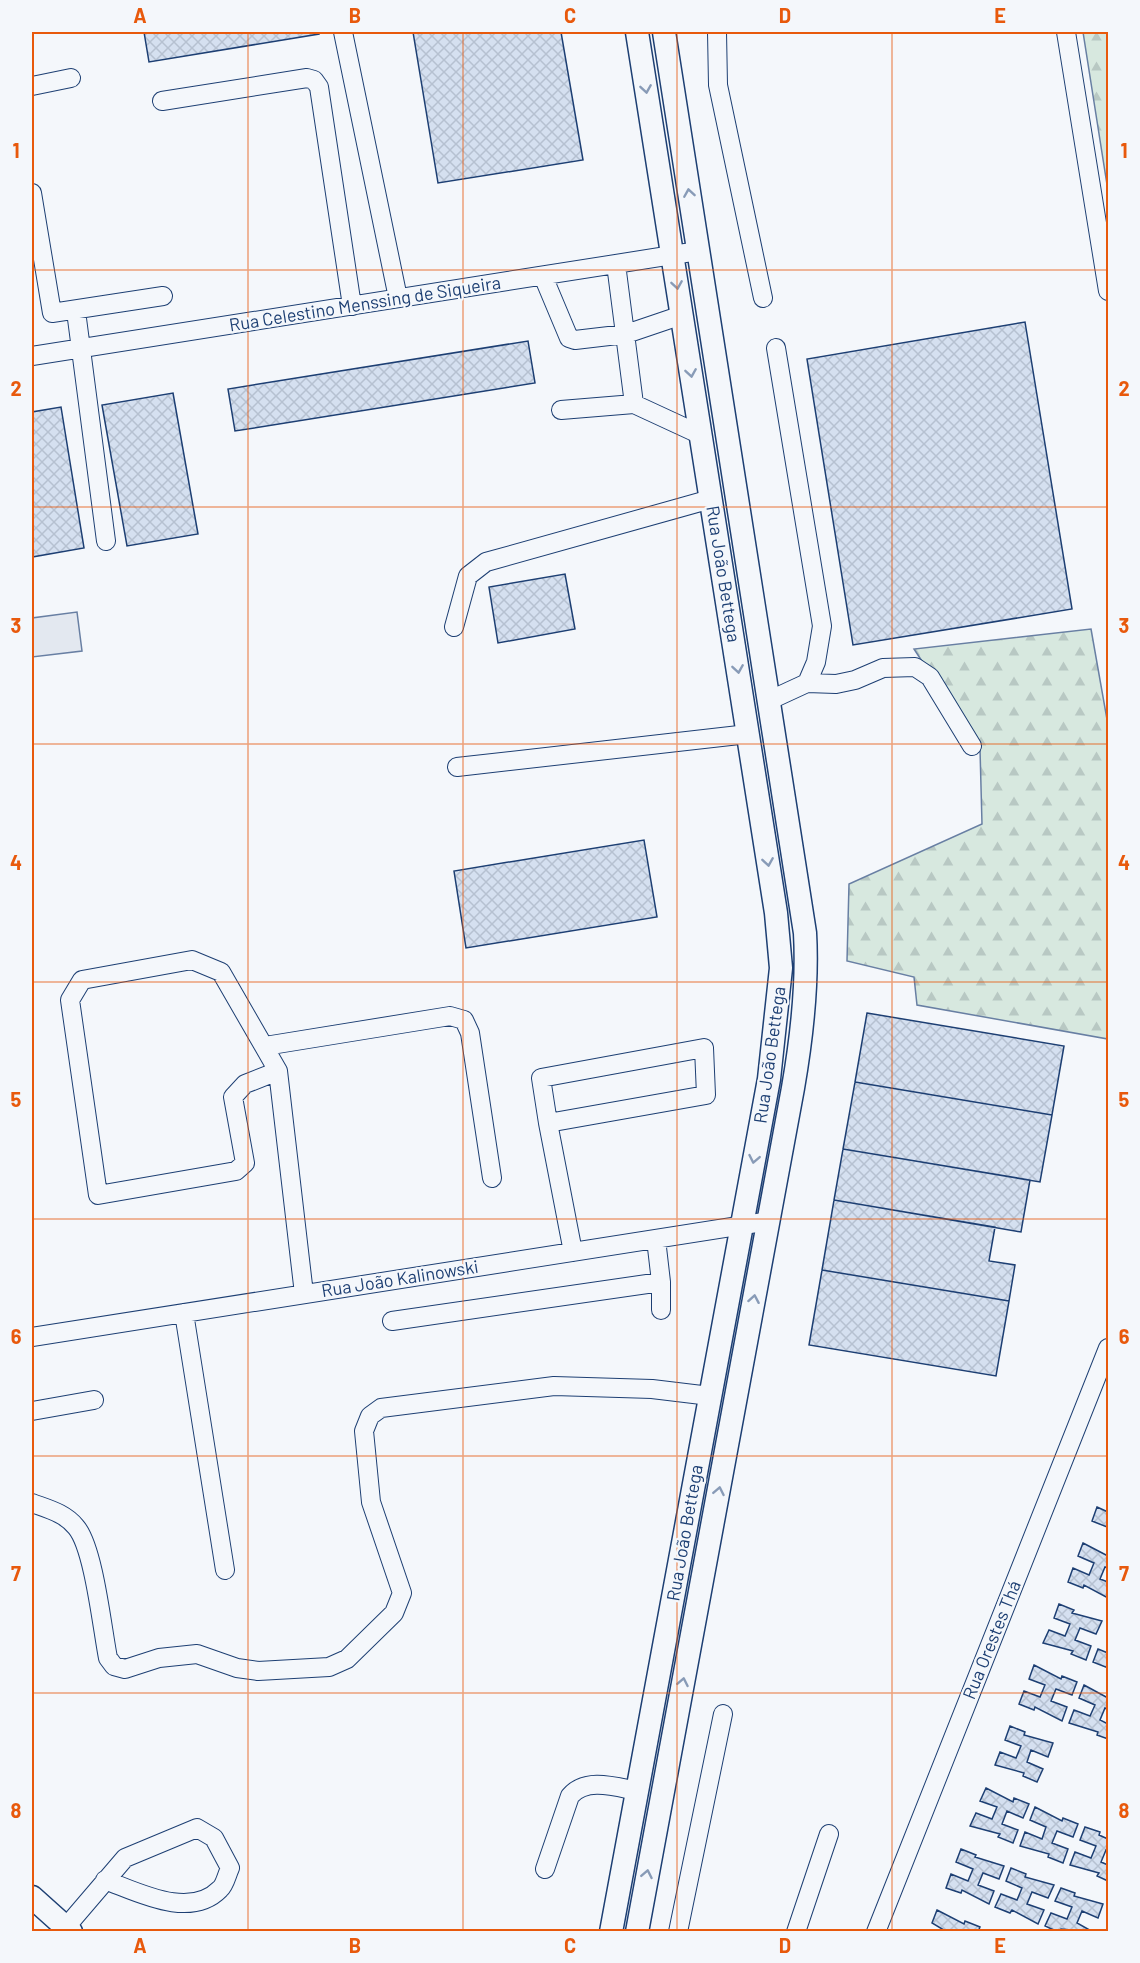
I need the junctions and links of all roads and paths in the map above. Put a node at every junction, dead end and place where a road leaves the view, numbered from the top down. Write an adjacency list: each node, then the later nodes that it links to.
1 (343, 32): 16 (street)
2 (637, 32): 11 (main road, Rua João Bettega, one-way to 11)
3 (664, 32): 10 (main road, Rua João Bettega, one-way to 3)
4 (717, 32): 17 (street)
5 (1066, 32): 14 (street)
6 (71, 78): 7 (street)
7 (32, 86)
8 (162, 101): 18 (street)
9 (32, 193): 19 (street)
10 (698, 251): 11 (street, Rua Celestino Menssing de Siqueira); 32 (main road, Rua João Bettega)
11 (672, 255): 12 (street, Rua Celestino Menssing de Siqueira); 20 (main road, Rua João Bettega, one-way to 20)
12 (616, 264): 13 (street, Rua Celestino Menssing de Siqueira); 21 (street)
13 (543, 276): 16 (street, Rua Celestino Menssing de Siqueira); 21 (street)
14 (1108, 291)
15 (163, 296): 19 (street)
16 (398, 298): 18 (street, Rua Celestino Menssing de Siqueira)
17 (763, 298)
18 (352, 306): 23 (street, Rua Celestino Menssing de Siqueira)
19 (76, 311): 23 (street)
20 (682, 315): 21 (street); 27 (main road, Rua João Bettega, one-way to 27)
21 (626, 334): 25 (street)
22 (776, 348): 31 (street)
23 (80, 349): 24 (street, Rua Celestino Menssing de Siqueira); 29 (street)
24 (32, 353)
25 (634, 404): 26 (street); 27 (street)
26 (561, 410)
27 (700, 435): 28 (main road, Rua João Bettega)
28 (711, 500): 30 (street); 33 (main road, Rua João Bettega, one-way to 33)
29 (106, 541)
30 (454, 627)
31 (807, 682): 32 (street); 34 (street)
32 (768, 701): 40 (main road, Rua João Bettega)
33 (748, 734): 35 (street); 41 (main road, Rua João Bettega, one-way to 41)
34 (972, 746)
35 (457, 767)
36 (265, 1046): 37 (street); 37 (street); 39 (street)
37 (278, 1071): 45 (street)
38 (548, 1123): 38 (street); 43 (street)
39 (492, 1178)
40 (769, 1221): 41 (street, Rua João Kalinowski); 64 (main road, Rua João Bettega, one-way to 40)
41 (742, 1225): 42 (street, Rua João Kalinowski); 51 (main road, Rua João Bettega)
42 (656, 1239): 43 (street, Rua João Kalinowski); 44 (street)
43 (573, 1252): 45 (street, Rua João Kalinowski)
44 (661, 1282): 46 (street); 48 (street)
45 (304, 1294): 47 (street, Rua João Kalinowski)
46 (661, 1310)
47 (184, 1312): 49 (street, Rua João Kalinowski); 55 (street)
48 (392, 1321)
49 (32, 1336)
50 (1108, 1348): 67 (street, Rua Orestes Thá)
51 (710, 1396): 54 (street); 57 (main road, Rua João Bettega)
52 (94, 1400): 53 (street)
53 (32, 1412)
54 (32, 1503)
55 (225, 1570)
56 (723, 1714): 65 (street)
57 (637, 1791): 59 (street); 63 (main road, Rua João Bettega)
58 (829, 1834): 66 (street)
59 (545, 1869)
60 (105, 1880): 60 (street); 62 (street)
61 (32, 1897): 62 (main road)
62 (68, 1930)
63 (611, 1932)
64 (637, 1932)
65 (678, 1932)
66 (796, 1932)
67 (876, 1932)

